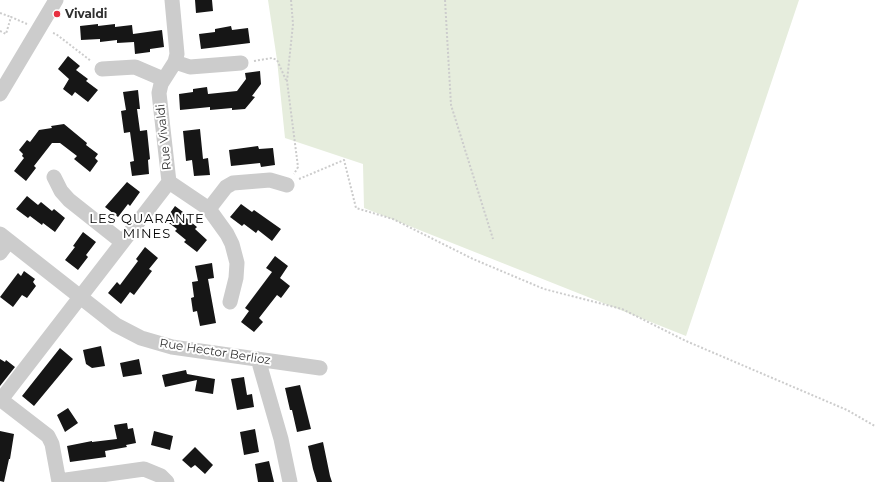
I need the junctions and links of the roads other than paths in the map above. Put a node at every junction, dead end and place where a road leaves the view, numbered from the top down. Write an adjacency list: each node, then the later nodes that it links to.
1 (56, 0): 7 (street)
2 (172, 0): 3 (street, Rue Vivaldi)
3 (174, 62): 4 (street); 6 (street, Rue Vivaldi)
4 (241, 63)
5 (102, 69): 6 (street)
6 (163, 79): 9 (street, Rue Vivaldi)
7 (0, 94)
8 (54, 177): 13 (street)
9 (169, 182): 11 (street); 13 (street, Rue Vivaldi)
10 (287, 185): 11 (street)
11 (209, 209): 16 (street)
12 (5, 238): 14 (street); 15 (street, Rue Hector Berlioz)
13 (122, 242): 15 (street, Rue Vivaldi)
14 (0, 253)
15 (81, 297): 17 (street, Rue Hector Berlioz); 19 (street, Rue Vivaldi)
16 (230, 302)
17 (258, 360): 18 (street, Rue Hector Berlioz); 22 (street)
18 (320, 368)
19 (0, 400): 20 (street)
20 (59, 482): 21 (street)
21 (167, 482)
22 (290, 482)

